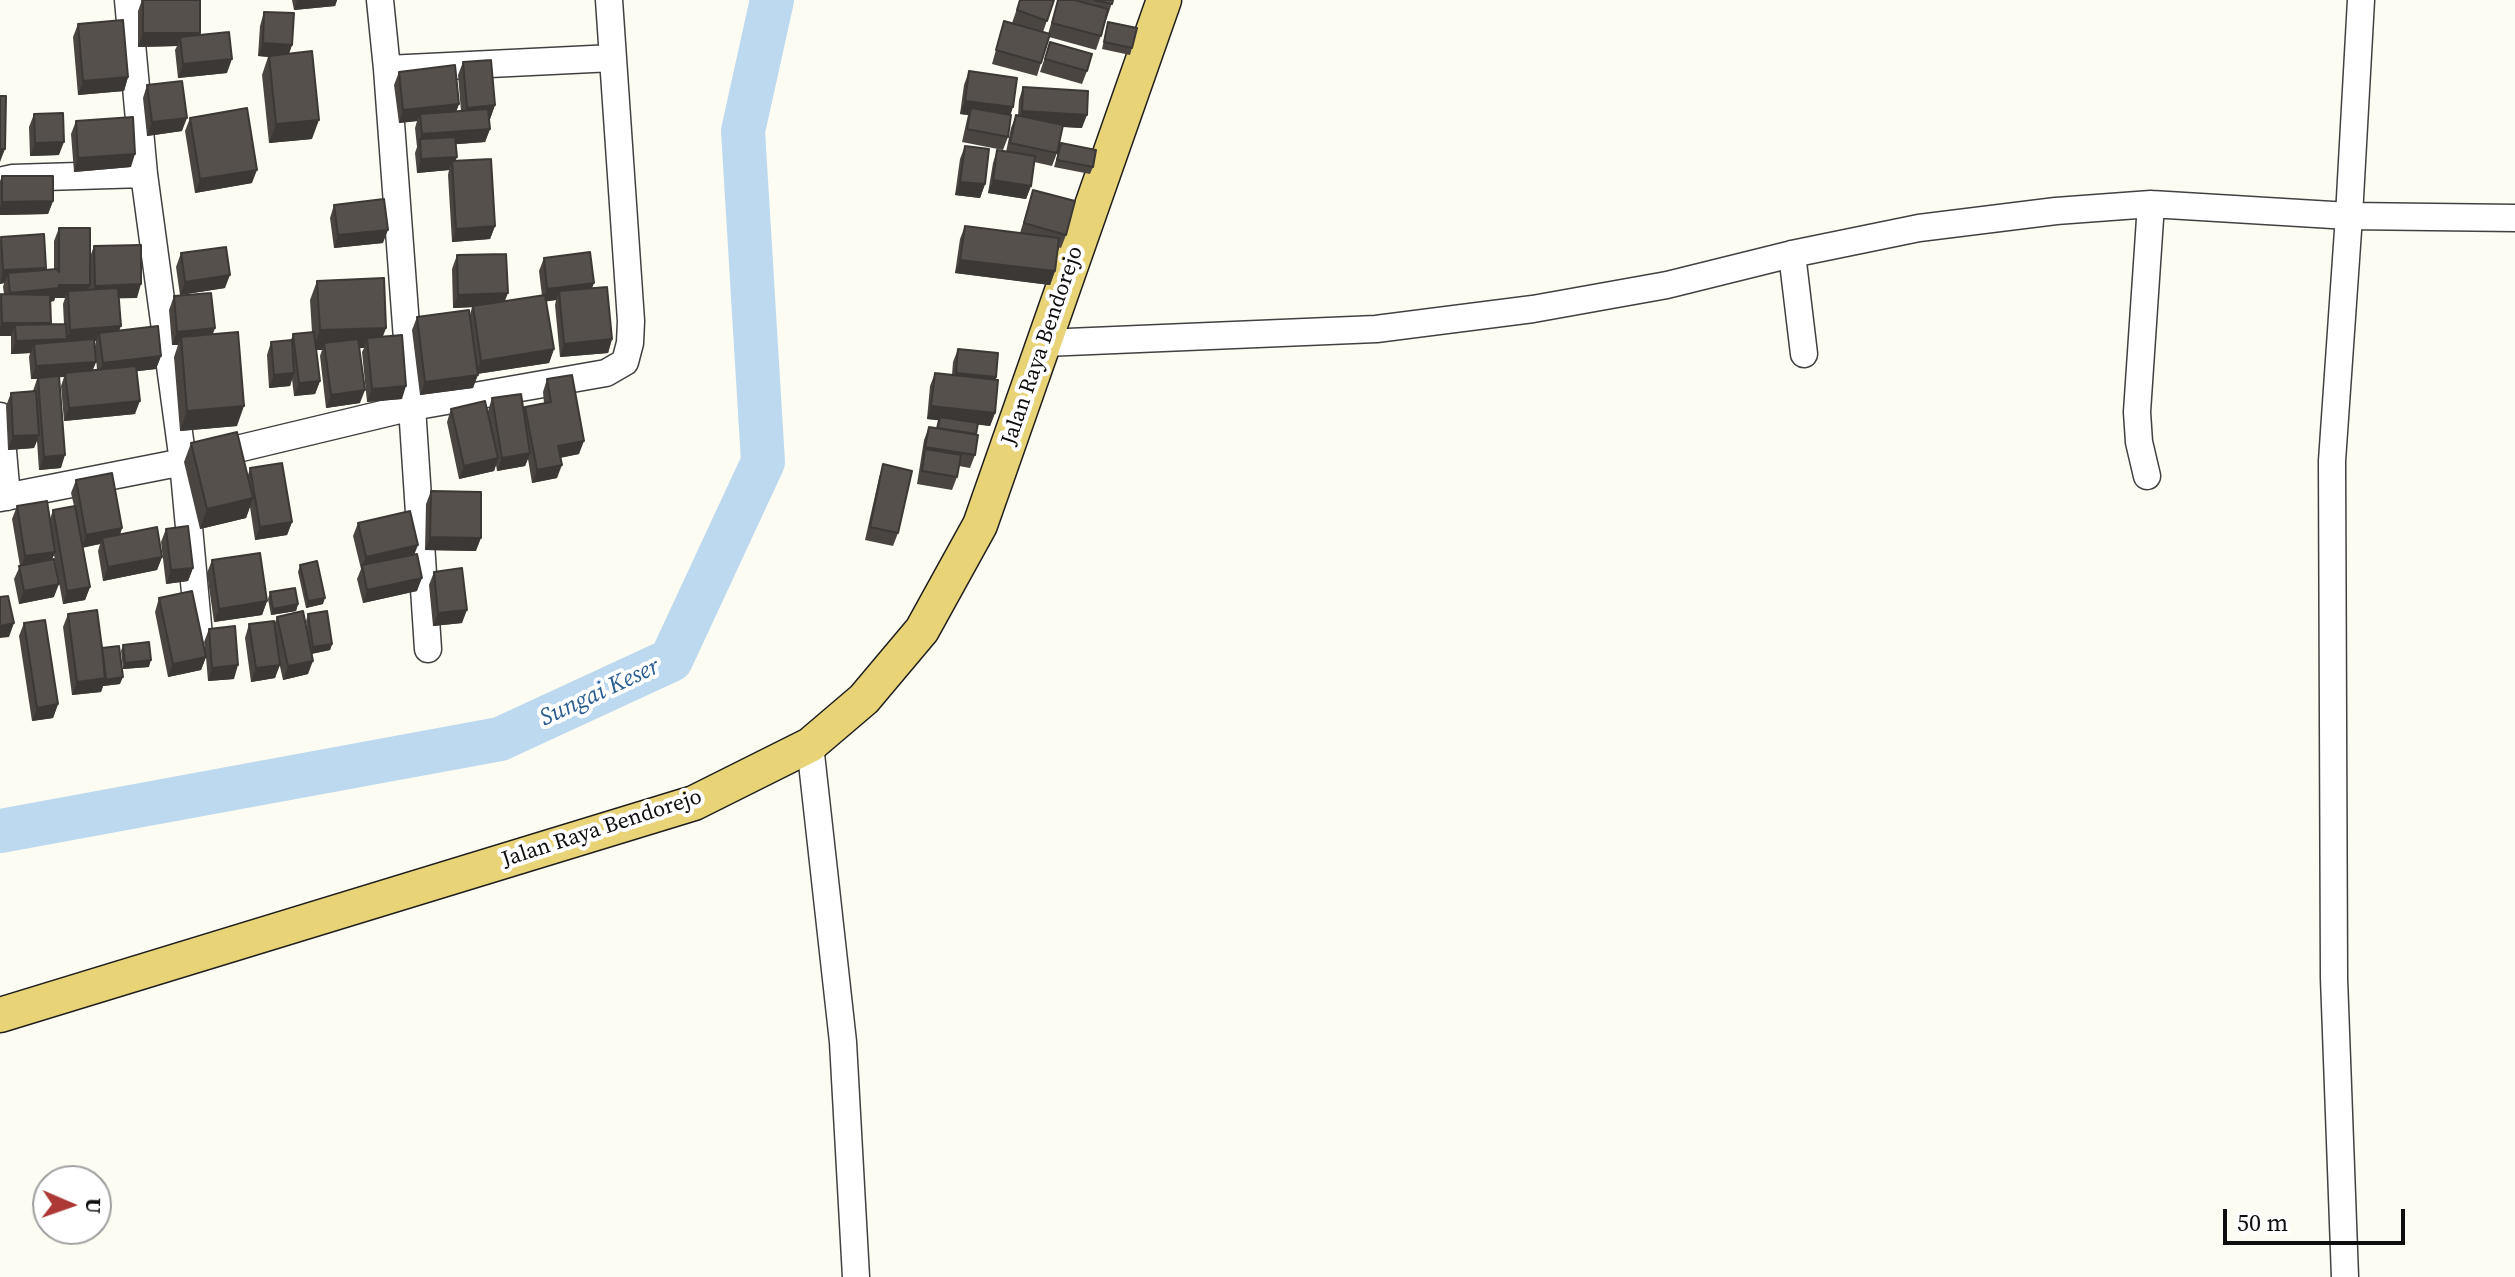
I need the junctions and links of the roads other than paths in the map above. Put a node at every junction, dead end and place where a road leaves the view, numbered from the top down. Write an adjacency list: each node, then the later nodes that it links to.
1 (128, 0): 8 (street)
2 (380, 0): 7 (street)
3 (609, 0): 6 (street)
4 (1164, 0): 14 (main road, Jalan Raya Bendorejo)
5 (2361, 0): 11 (street)
6 (613, 58): 7 (street); 16 (street)
7 (387, 69): 16 (street)
8 (144, 174): 9 (street); 18 (street)
9 (0, 181)
10 (2151, 204): 11 (street); 13 (street); 19 (street)
11 (2349, 216): 12 (street); 26 (street)
12 (2515, 218)
13 (1792, 254): 14 (street); 15 (street)
14 (1044, 343): 23 (main road, Jalan Raya Bendorejo)
15 (1804, 354)
16 (412, 407): 18 (street); 22 (street)
17 (0, 416): 20 (street)
18 (183, 462): 20 (street); 21 (street)
19 (2147, 476)
20 (4, 498)
21 (199, 636)
22 (428, 649)
23 (810, 745): 24 (main road, Jalan Raya Bendorejo); 25 (street)
24 (0, 1015)
25 (856, 1277)
26 (2345, 1277)

